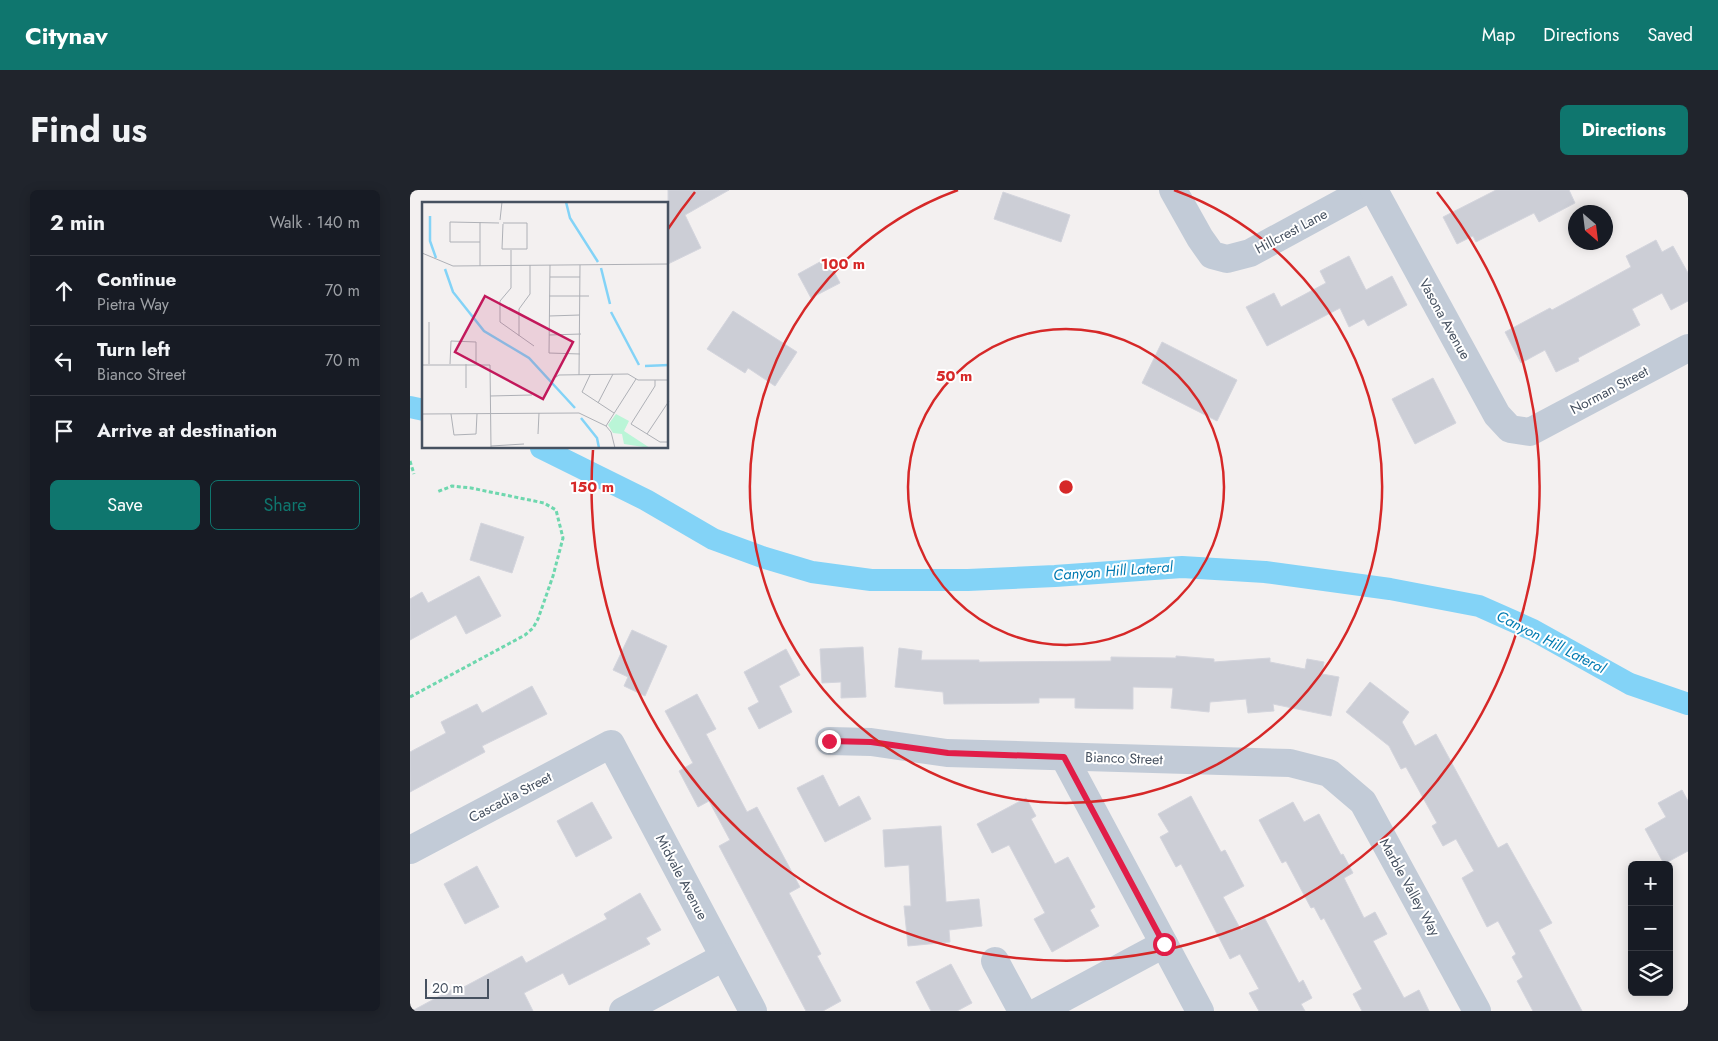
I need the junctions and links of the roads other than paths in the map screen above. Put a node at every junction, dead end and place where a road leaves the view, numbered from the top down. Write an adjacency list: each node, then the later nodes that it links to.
1 (1173, 190): 2 (street, Hillcrest Lane)
2 (1360, 192): 4 (street, Vasona Avenue)
3 (1688, 348): 4 (street, Norman Street)
4 (1530, 432)
5 (829, 741): 7 (street, Bianco Street)
6 (611, 744): 9 (street, Cascadia Street); 11 (street, Midvale Avenue)
7 (1064, 757): 8 (street, Bianco Street); 10 (street)
8 (1329, 773): 18 (street, Marble Valley Way)
9 (410, 850)
10 (1164, 944): 16 (street); 17 (street)
11 (724, 957): 13 (street); 14 (street, Midvale Avenue)
12 (995, 961): 15 (street)
13 (623, 1011)
14 (753, 1011)
15 (1022, 1011)
16 (1039, 1011)
17 (1200, 1011)
18 (1477, 1011)

